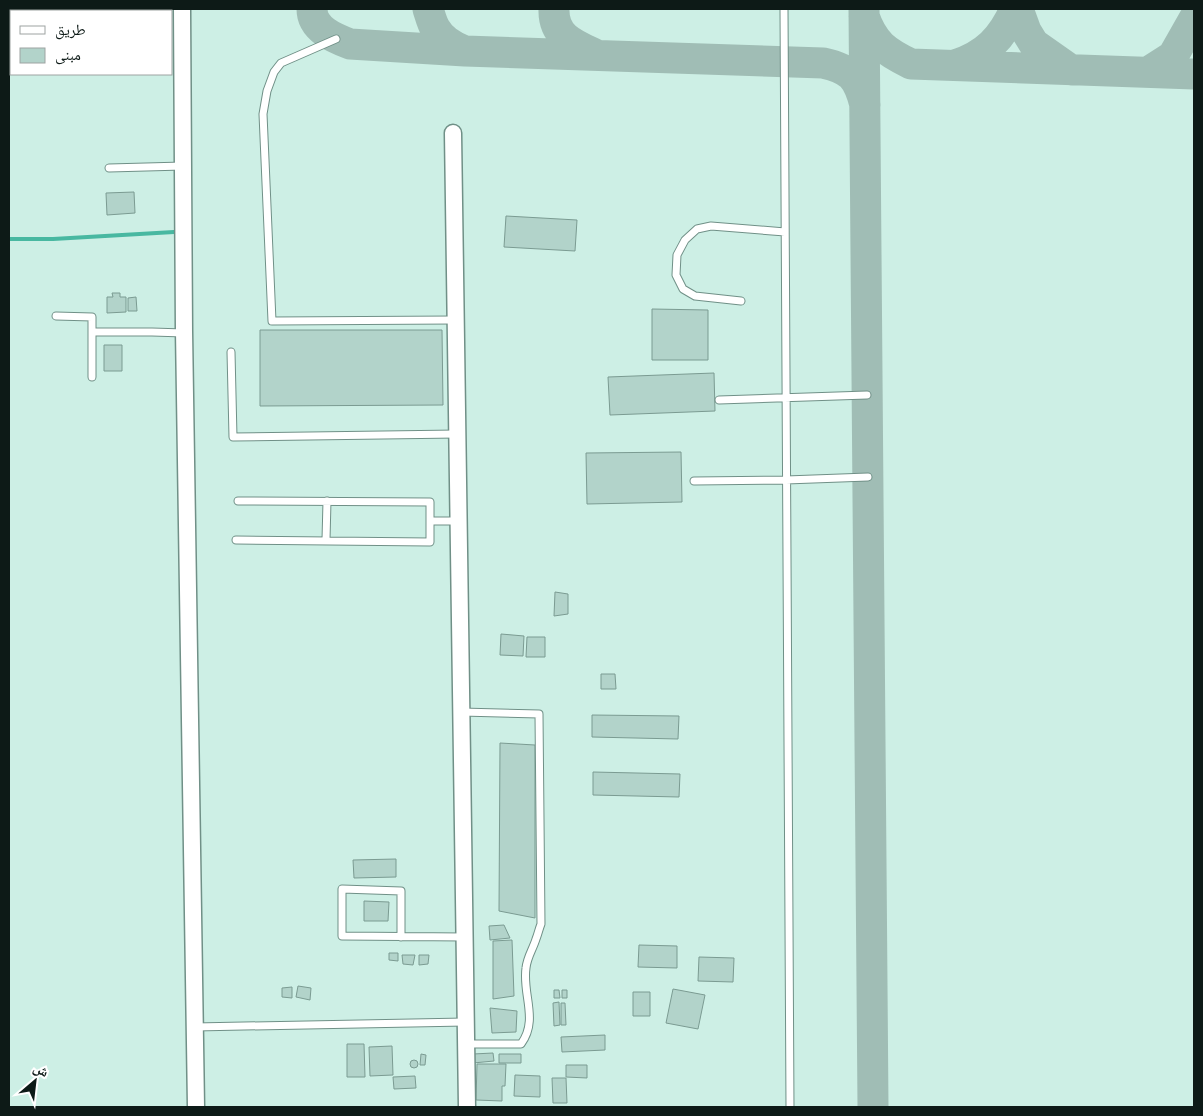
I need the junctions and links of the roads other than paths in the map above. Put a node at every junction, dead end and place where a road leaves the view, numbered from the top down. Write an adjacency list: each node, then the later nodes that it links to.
1 (182, 9): 5 (street)
2 (784, 9): 7 (lane)
3 (336, 39): 10 (lane)
4 (453, 133): 10 (street)
5 (183, 166): 6 (lane); 12 (street)
6 (109, 168)
7 (785, 232): 8 (lane); 16 (lane)
8 (741, 301)
9 (56, 316): 11 (lane)
10 (455, 320): 18 (street)
11 (92, 332): 12 (lane); 14 (lane)
12 (184, 332): 32 (street)
13 (231, 352): 18 (lane)
14 (92, 377)
15 (867, 395): 16 (lane)
16 (786, 397): 17 (lane); 20 (lane)
17 (719, 400)
18 (457, 434): 25 (street)
19 (868, 477): 20 (lane)
20 (786, 480): 21 (lane); 36 (lane)
21 (694, 481)
22 (238, 501): 23 (lane)
23 (327, 501): 24 (lane); 27 (lane)
24 (430, 520): 25 (lane); 27 (lane)
25 (458, 521): 28 (street)
26 (236, 540): 27 (lane)
27 (326, 540)
28 (461, 712): 30 (street); 33 (lane)
29 (401, 937): 29 (lane); 30 (lane)
30 (464, 937): 31 (street)
31 (465, 1022): 32 (lane); 33 (street)
32 (195, 1027): 34 (street)
33 (466, 1044): 35 (street)
34 (196, 1107)
35 (467, 1107)
36 (790, 1107)

